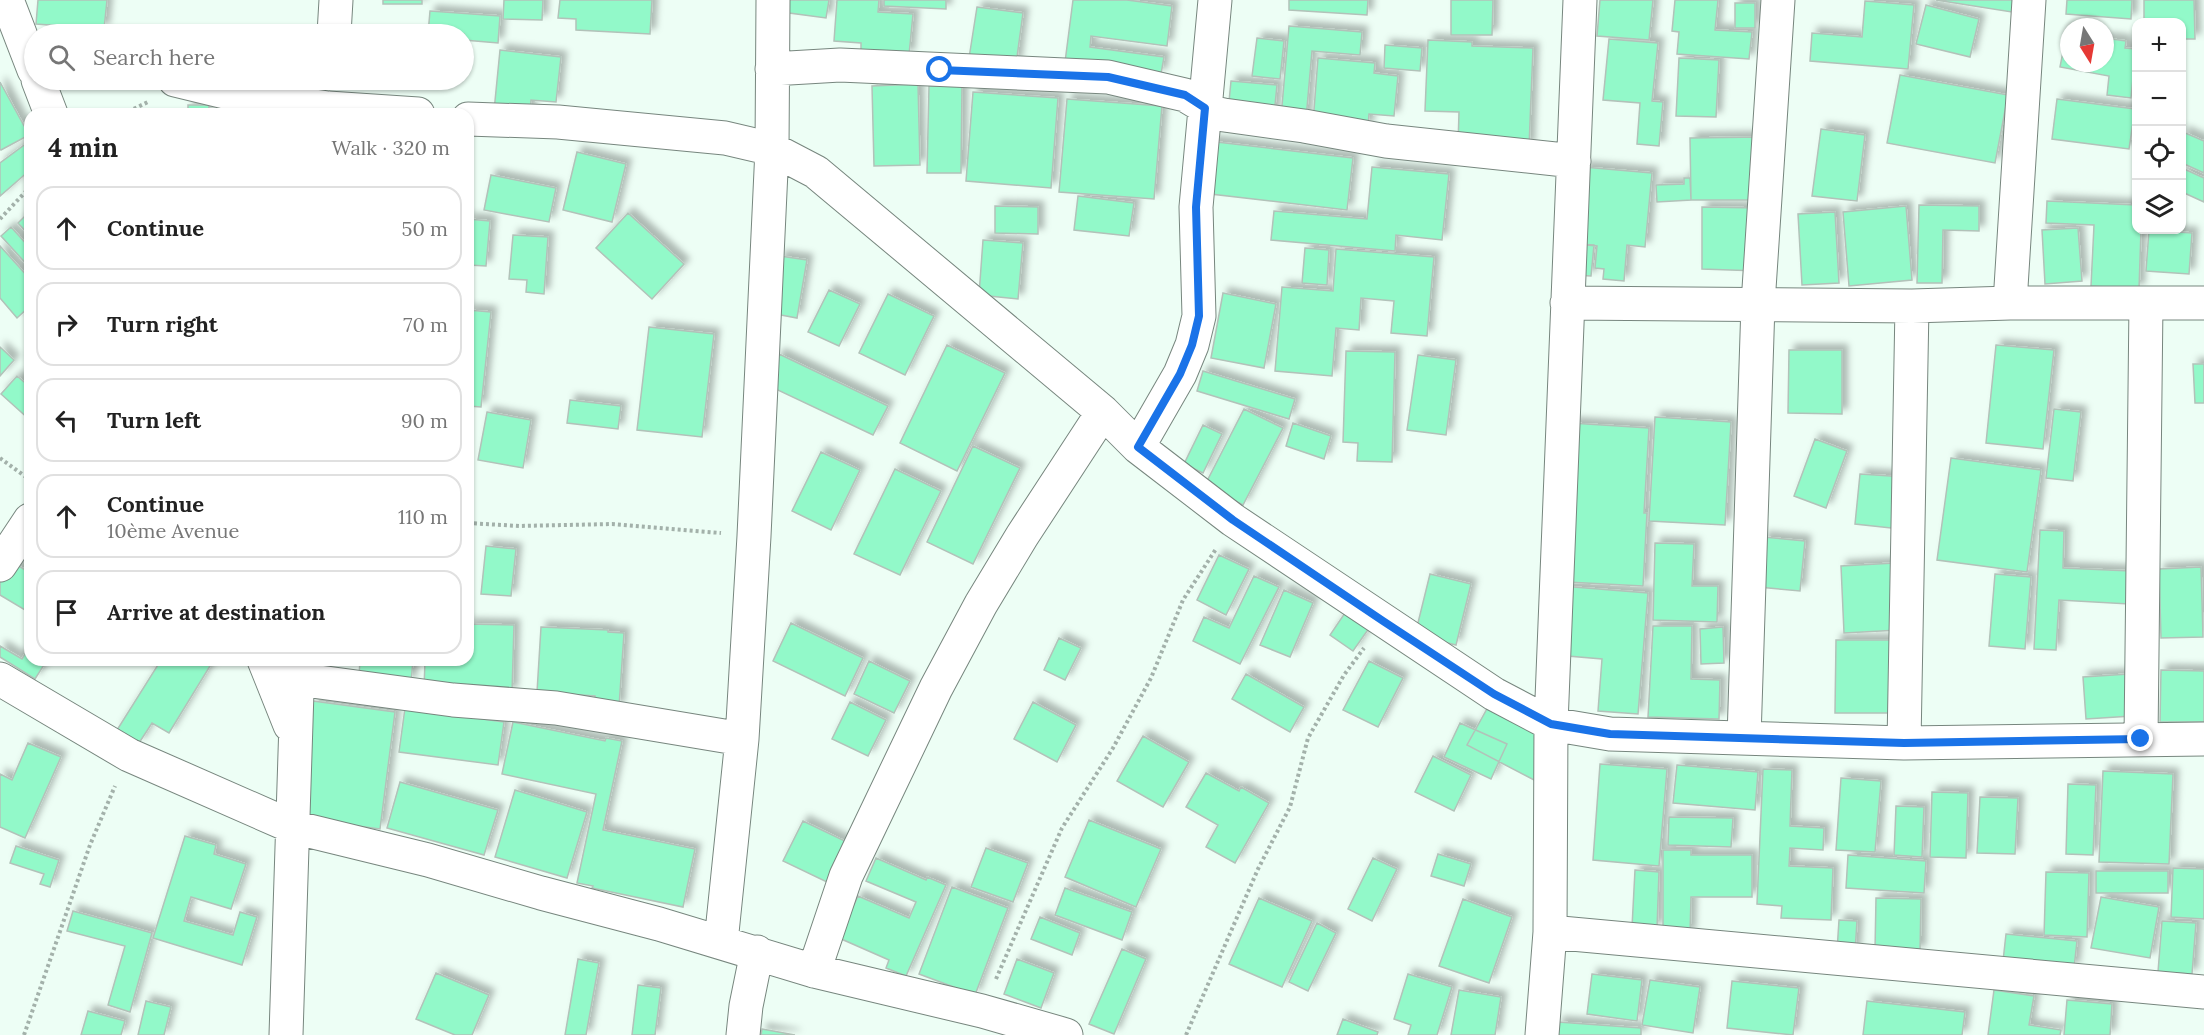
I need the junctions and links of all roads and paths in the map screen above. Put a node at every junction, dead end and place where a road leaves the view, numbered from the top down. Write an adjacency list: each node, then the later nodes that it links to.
1 (7, 0): 9 (street)
2 (336, 0): 8 (street)
3 (773, 0): 10 (street)
4 (1215, 0): 16 (street)
5 (1580, 0): 19 (street)
6 (1778, 0): 26 (street)
7 (2029, 0): 23 (street)
8 (335, 24)
9 (24, 32)
10 (772, 69): 16 (street); 18 (street)
11 (42, 90): 14 (street)
12 (216, 90): 13 (street)
13 (329, 100): 15 (street)
14 (49, 108)
15 (380, 108)
16 (1205, 108): 19 (street); 29 (street)
17 (474, 119): 18 (street)
18 (772, 149): 28 (street); 35 (street)
19 (1574, 161): 22 (street)
20 (24, 193): 21 (path)
21 (0, 219)
22 (1567, 303): 26 (street); 41 (street)
23 (2010, 303): 24 (street); 27 (street)
24 (2146, 303): 25 (street); 45 (street)
25 (2204, 303)
26 (1758, 304): 27 (street); 43 (street)
27 (1912, 306): 47 (street)
28 (1103, 412): 29 (street); 53 (street)
29 (1138, 447): 32 (street)
30 (0, 458): 31 (path)
31 (24, 476)
32 (1233, 520): 37 (street); 55 (path)
33 (474, 523): 35 (path)
34 (24, 529): 36 (street)
35 (754, 536): 44 (street)
36 (0, 564)
37 (1383, 621): 41 (street); 60 (path)
38 (266, 666): 42 (street)
39 (297, 670): 42 (street); 44 (street)
40 (0, 679): 48 (street)
41 (1551, 724): 43 (street); 50 (street)
42 (295, 736): 49 (street)
43 (1743, 738): 47 (street)
44 (742, 739): 51 (street)
45 (2141, 739): 46 (street); 47 (street)
46 (2204, 739)
47 (1904, 743)
48 (129, 755): 49 (street); 56 (path)
49 (293, 827): 51 (street); 57 (street)
50 (1550, 932): 54 (street); 61 (street)
51 (721, 942): 52 (street)
52 (757, 952): 53 (street); 58 (street)
53 (814, 970): 55 (street)
54 (2204, 992)
55 (982, 1011): 59 (street)
56 (24, 1035)
57 (286, 1035)
58 (743, 1035)
59 (1066, 1035)
60 (1186, 1035)
61 (1542, 1035)

